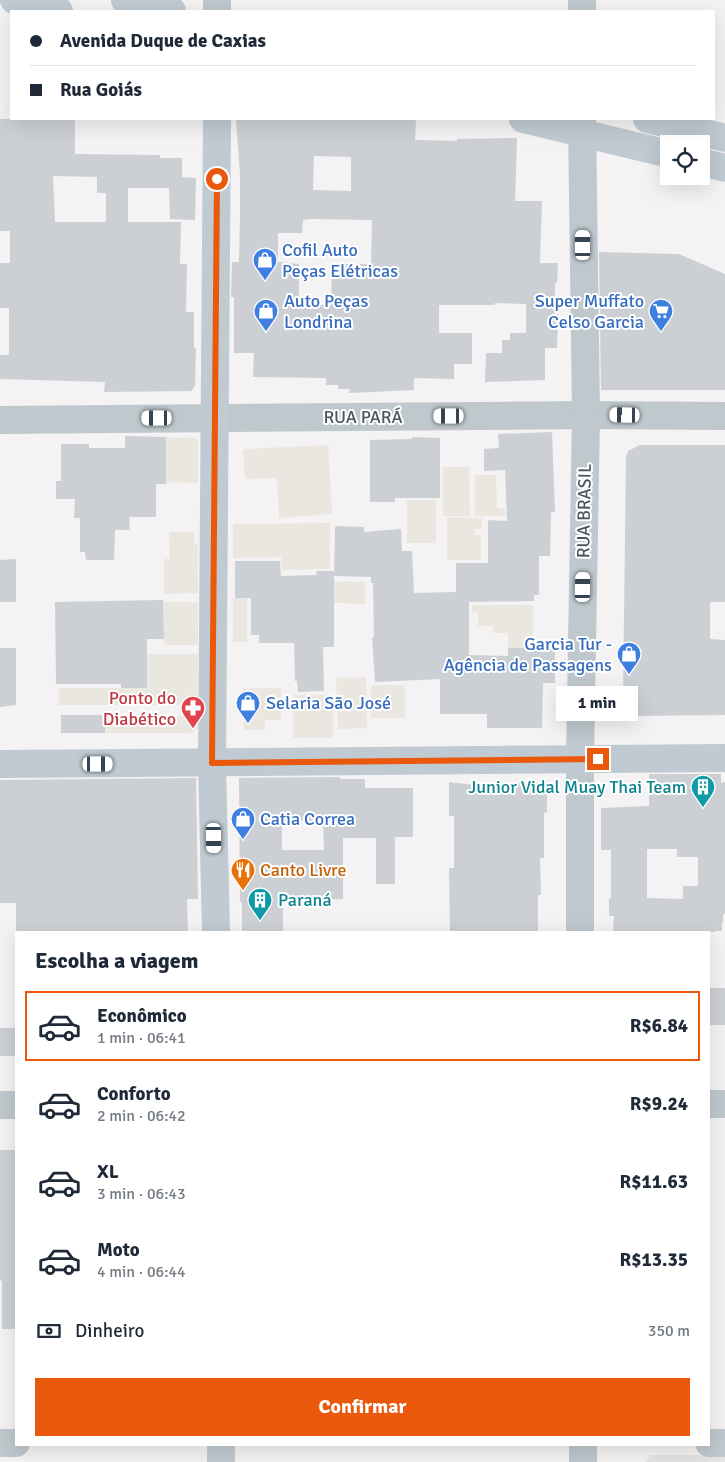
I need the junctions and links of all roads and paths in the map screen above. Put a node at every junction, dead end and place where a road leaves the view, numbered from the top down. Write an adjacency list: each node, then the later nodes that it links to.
1 (14, 0): 3 (main road)
2 (125, 0): 4 (main road)
3 (55, 10)
4 (168, 10)
5 (217, 120): 15 (main road)
6 (533, 120): 8 (main road)
7 (651, 120): 9 (main road)
8 (582, 125): 10 (main road); 13 (street, RUA BRASIL)
9 (725, 138)
10 (660, 151)
11 (710, 164): 12 (main road)
12 (725, 168)
13 (586, 415): 14 (street, RUA PARÁ); 15 (street, RUA PARÁ); 18 (street, RUA BRASIL)
14 (725, 416)
15 (216, 418): 16 (street, RUA PARÁ); 19 (main road)
16 (0, 420)
17 (725, 758): 18 (main road)
18 (580, 759): 19 (main road); 22 (street, RUA BRASIL)
19 (212, 763): 20 (main road); 21 (main road)
20 (0, 764)
21 (216, 931)
22 (580, 931)
23 (710, 1104): 24 (street)
24 (725, 1104)
25 (0, 1105): 26 (street)
26 (15, 1105)
27 (710, 1442): 30 (street)
28 (0, 1443): 29 (street)
29 (15, 1443)
30 (725, 1443)
31 (221, 1446): 33 (main road)
32 (583, 1446): 34 (street)
33 (220, 1462)
34 (583, 1462)

